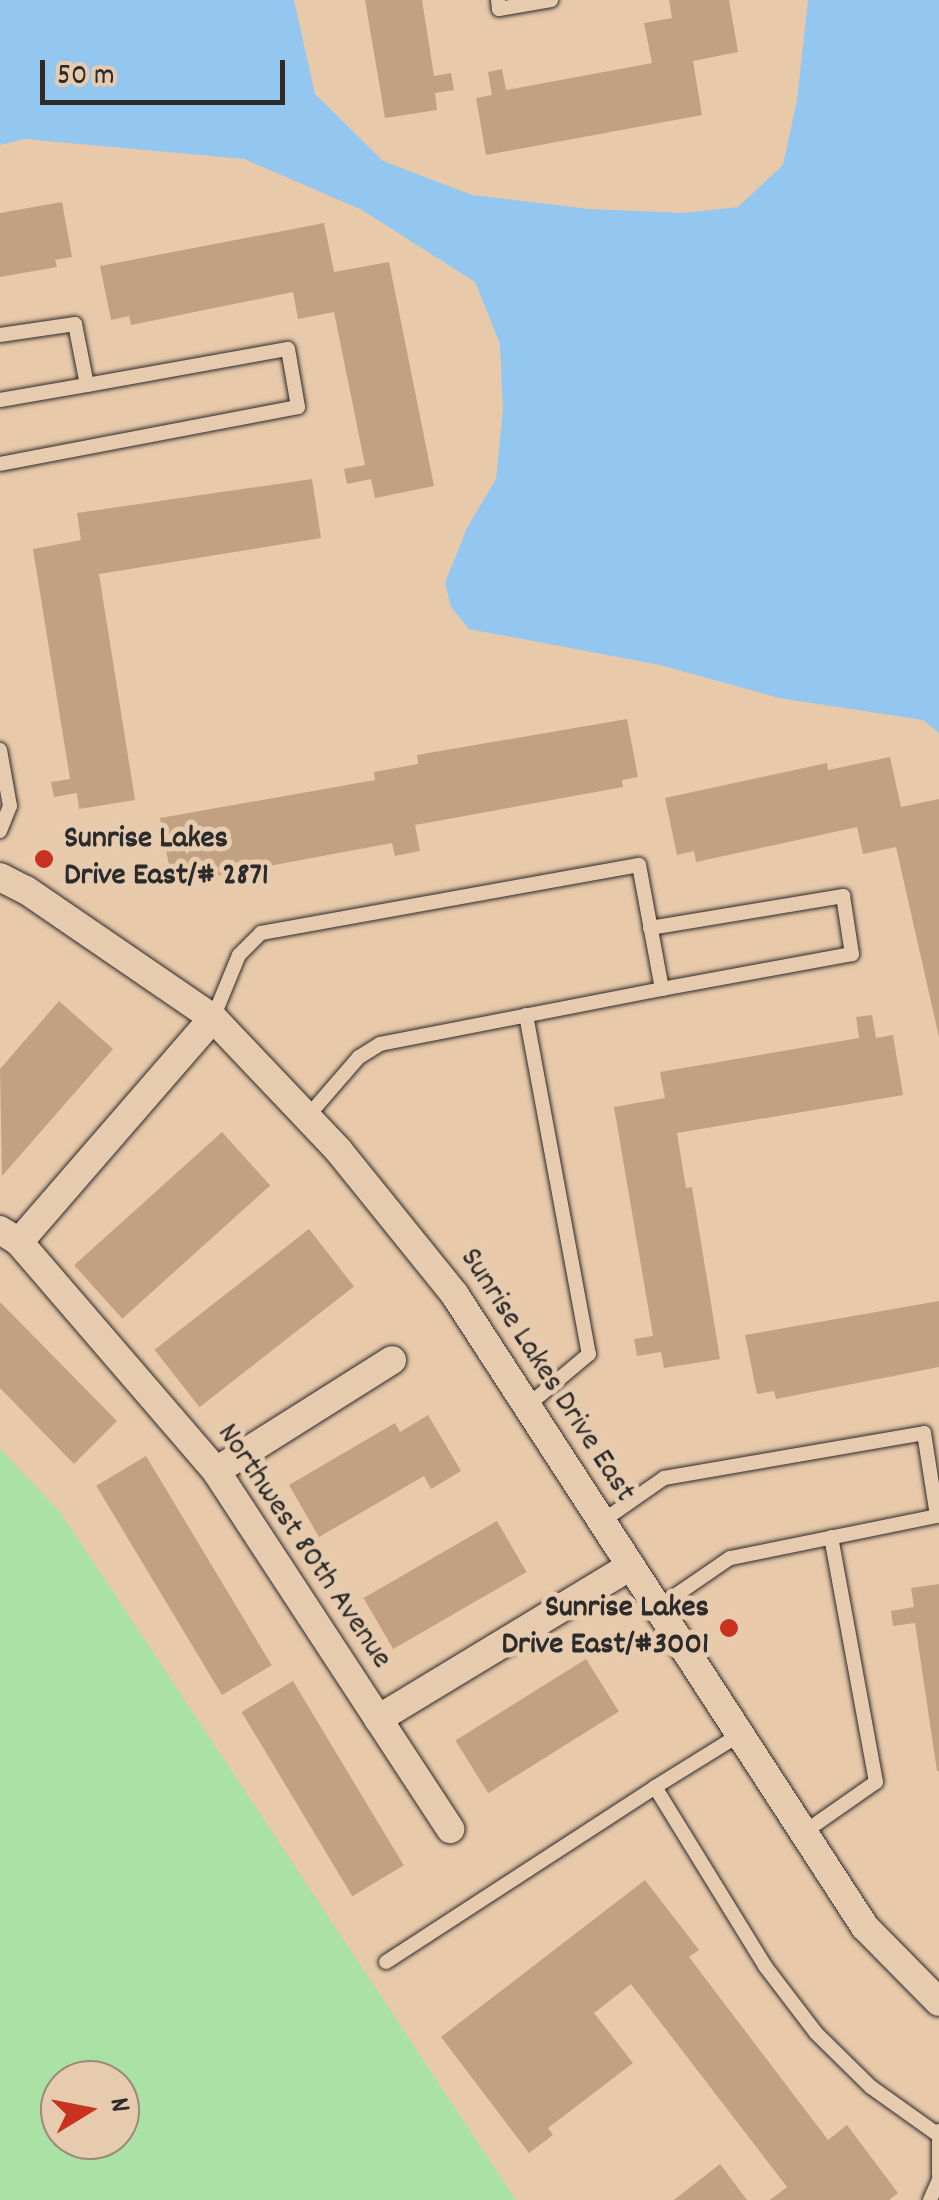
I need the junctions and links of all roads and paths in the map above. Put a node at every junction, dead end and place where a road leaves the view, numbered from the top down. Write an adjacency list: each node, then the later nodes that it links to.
1 (498, 0): 2 (lane)
2 (551, 0)
3 (0, 335): 4 (lane)
4 (87, 385): 5 (lane); 6 (lane)
5 (0, 400)
6 (0, 464)
7 (0, 750): 8 (lane)
8 (0, 831)
9 (0, 878): 13 (street, Sunrise Lakes Drive East)
10 (650, 928): 11 (lane); 11 (lane); 13 (lane)
11 (662, 989): 12 (lane)
12 (526, 1015): 14 (lane); 17 (lane)
13 (213, 1018): 14 (street, Sunrise Lakes Drive East); 15 (street)
14 (306, 1117): 17 (street, Sunrise Lakes Drive East)
15 (10, 1236): 18 (street, Northwest 80th Avenue)
16 (392, 1360): 18 (street)
17 (527, 1406): 19 (street, Sunrise Lakes Drive East)
18 (216, 1471): 23 (street, Northwest 80th Avenue)
19 (600, 1522): 20 (lane); 21 (street, Sunrise Lakes Drive East)
20 (831, 1537): 22 (lane); 27 (lane)
21 (629, 1567): 22 (street, Sunrise Lakes Drive East); 23 (street)
22 (657, 1608): 24 (street, Sunrise Lakes Drive East)
23 (378, 1719): 26 (street, Northwest 80th Avenue)
24 (739, 1735): 25 (lane); 27 (street, Sunrise Lakes Drive East)
25 (655, 1788): 28 (lane); 30 (lane)
26 (450, 1829)
27 (804, 1833): 29 (street, Sunrise Lakes Drive East)
28 (386, 1962)
29 (936, 1995)
30 (938, 2133): 31 (lane)
31 (939, 2177): 32 (lane)
32 (930, 2200)

